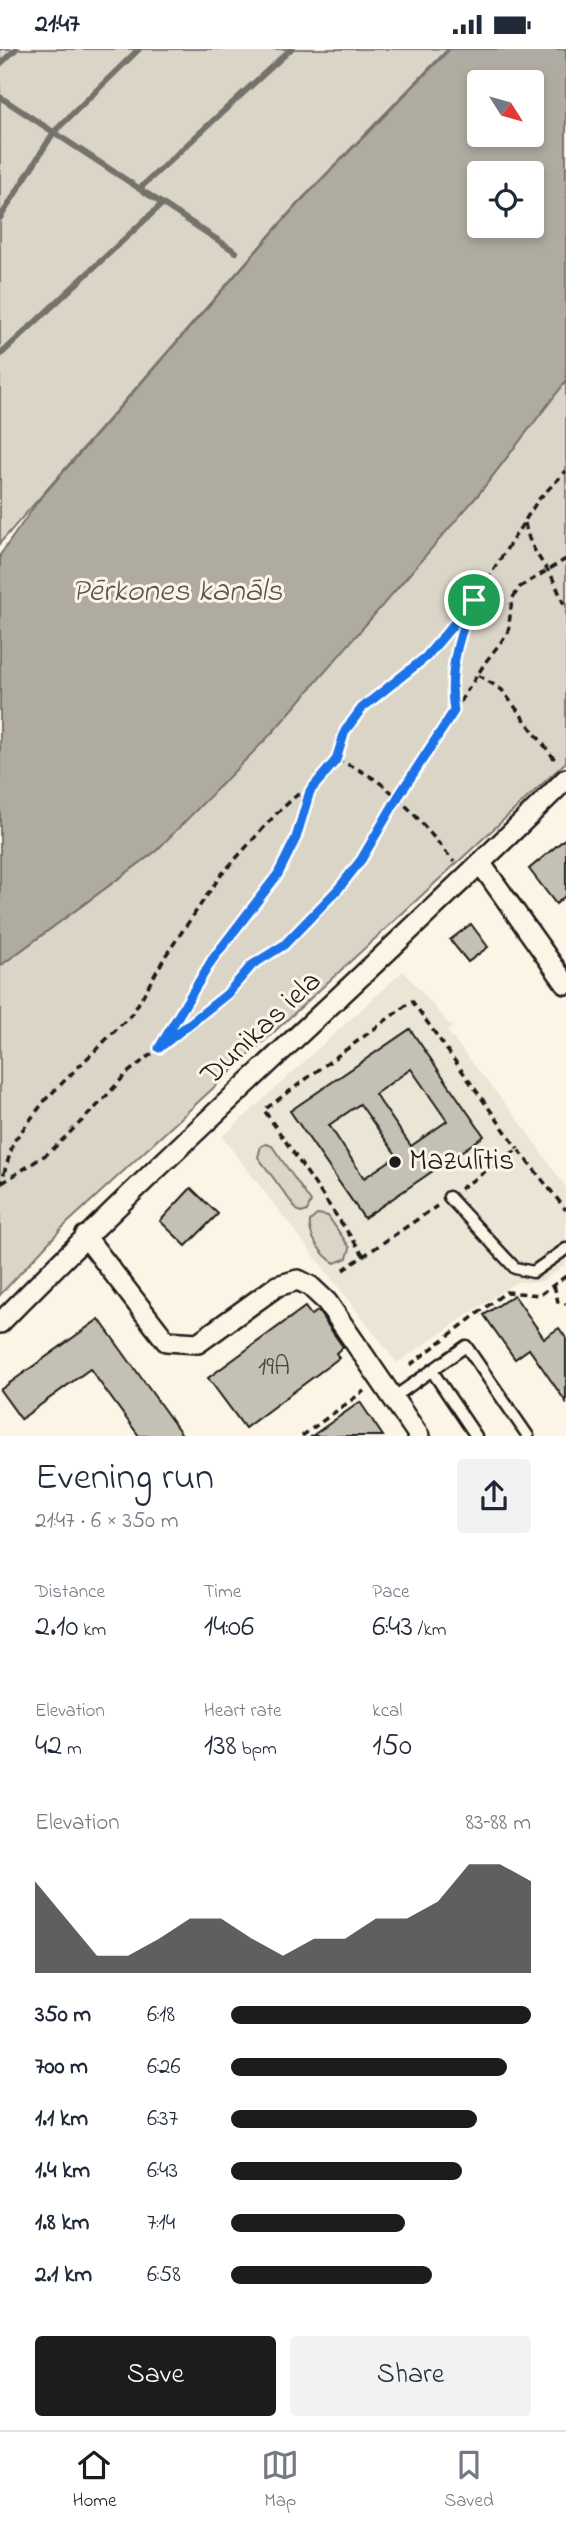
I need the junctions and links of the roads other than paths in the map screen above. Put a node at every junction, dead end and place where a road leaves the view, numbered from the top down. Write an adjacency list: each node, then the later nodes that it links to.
1 (563, 774): 2 (street, Dunikas iela)
2 (474, 871): 3 (street); 5 (street, Dunikas iela)
3 (566, 984)
4 (449, 1197): 6 (lane)
5 (85, 1235): 7 (street, Dunikas iela); 9 (street)
6 (566, 1249)
7 (0, 1322)
8 (432, 1371): 9 (lane); 11 (lane); 12 (lane)
9 (389, 1391): 10 (street)
10 (419, 1436)
11 (476, 1436)
12 (528, 1436)

